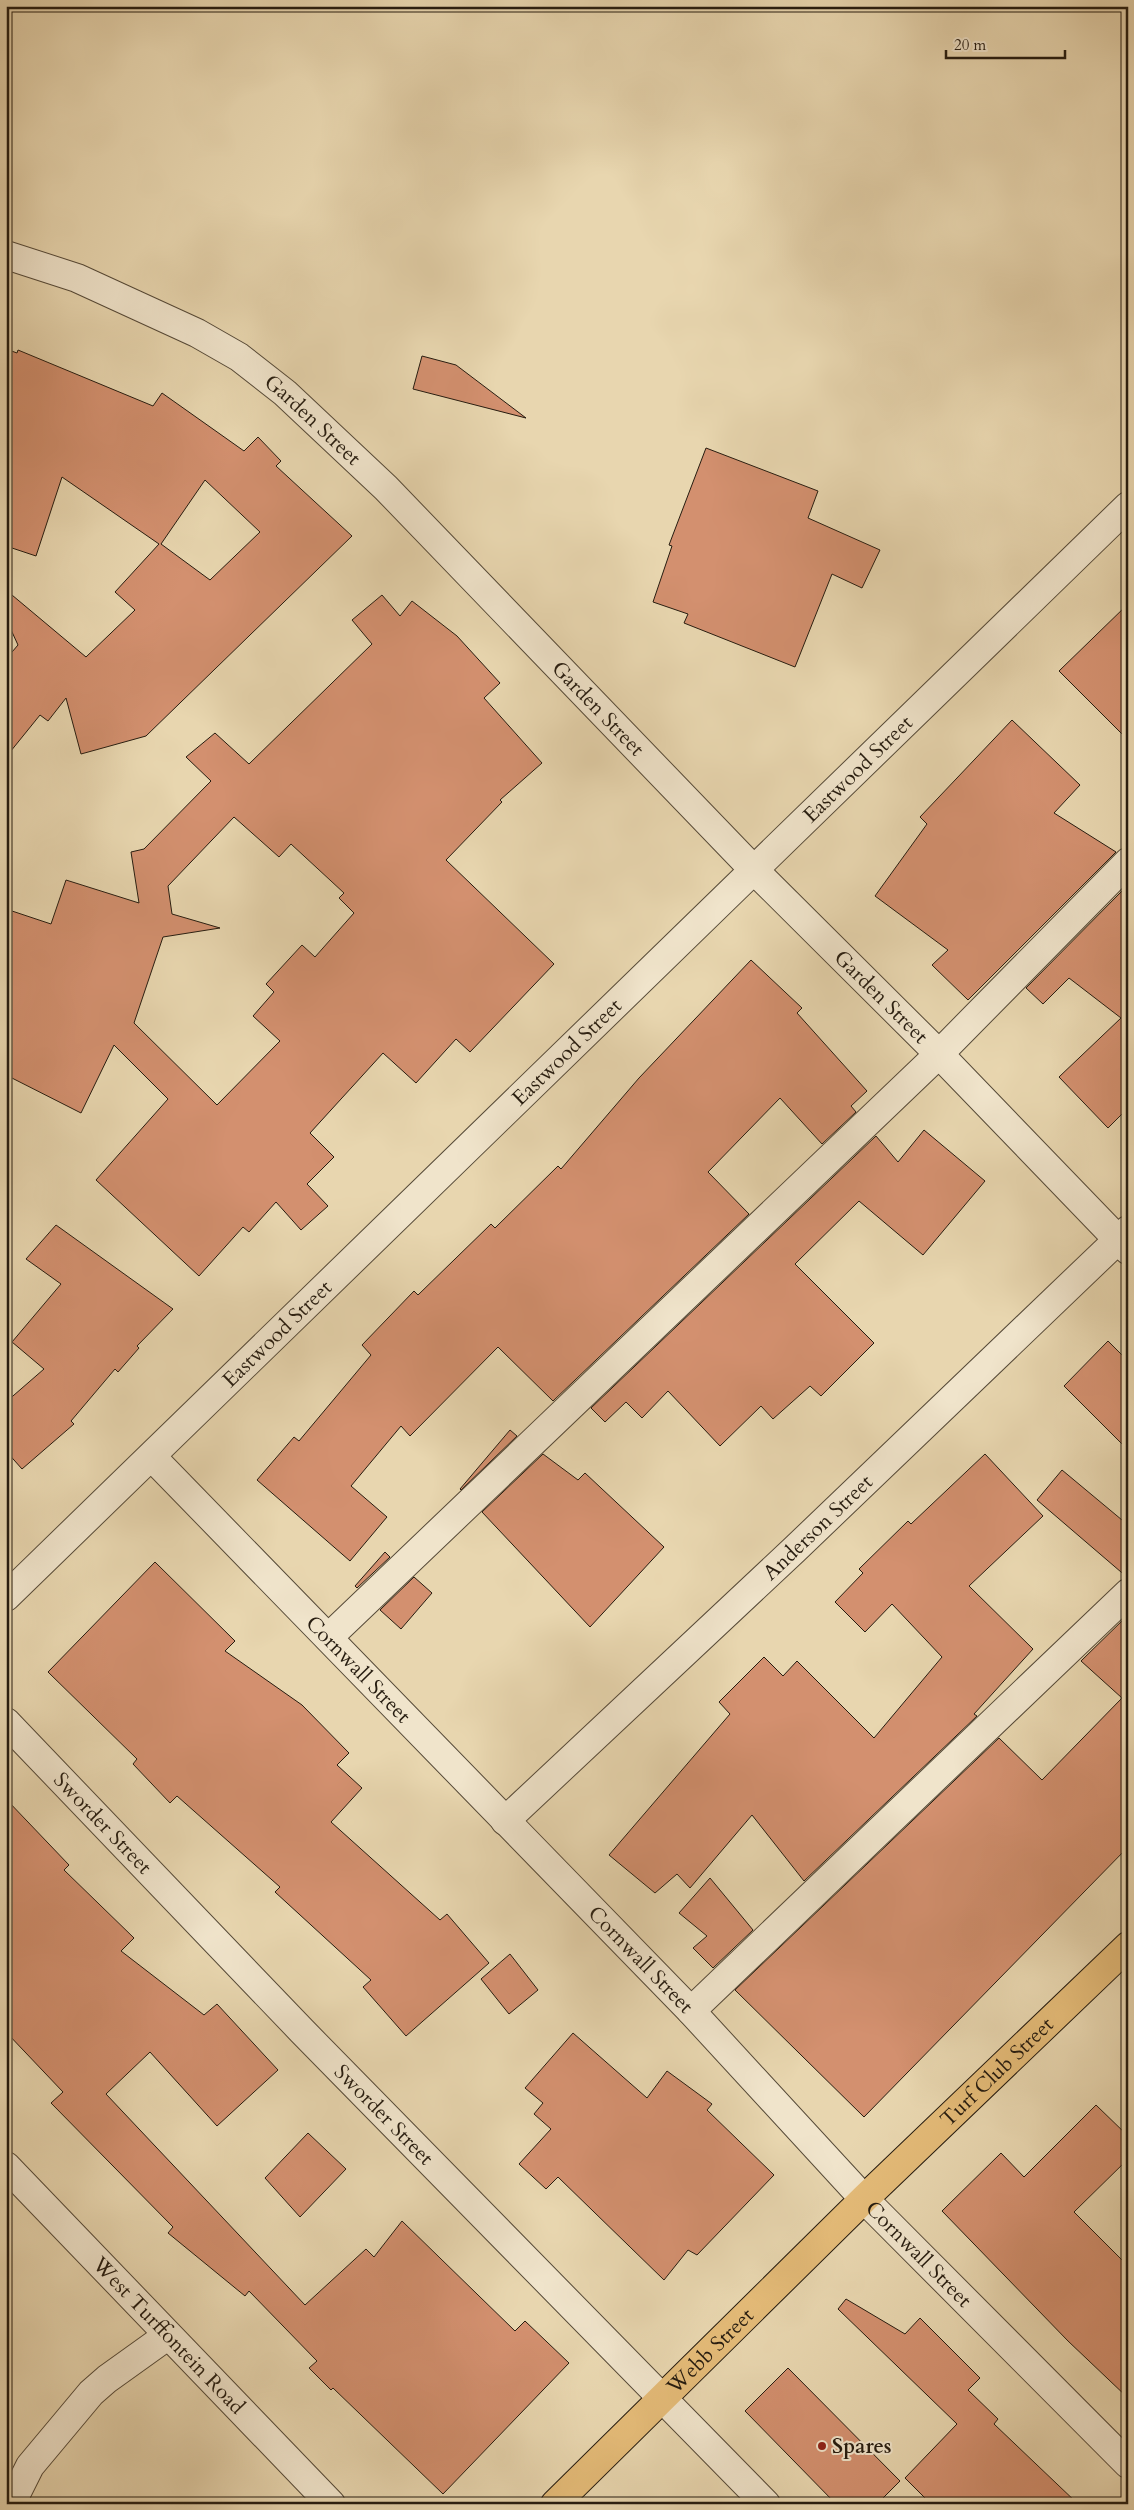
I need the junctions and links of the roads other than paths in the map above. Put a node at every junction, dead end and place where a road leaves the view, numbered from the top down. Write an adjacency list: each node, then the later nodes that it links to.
1 (6, 255): 4 (street, Garden Street)
2 (1128, 506): 4 (street, Eastwood Street)
3 (1128, 862): 5 (street)
4 (754, 870): 5 (street, Garden Street); 7 (street, Eastwood Street)
5 (939, 1054): 6 (street, Garden Street); 10 (street)
6 (1124, 1240): 12 (street, Anderson Street)
7 (152, 1457): 9 (street, Eastwood Street); 10 (street, Cornwall Street)
8 (1128, 1593): 14 (street)
9 (6, 1598)
10 (329, 1637): 12 (street, Cornwall Street)
11 (6, 1722): 18 (street, Sworder Street)
12 (505, 1821): 14 (street, Cornwall Street)
13 (1128, 1946): 16 (main road, Turf Club Street)
14 (691, 2011): 16 (street, Cornwall Street)
15 (6, 2166): 17 (street, West Turffontein Road)
16 (864, 2199): 18 (main road, Webb Street); 19 (street, Cornwall Street)
17 (167, 2336): 20 (street); 21 (street, West Turffontein Road)
18 (663, 2400): 22 (main road, Webb Street); 23 (street, Sworder Street)
19 (1128, 2464)
20 (11, 2504)
21 (331, 2504)
22 (555, 2504)
23 (766, 2504)

